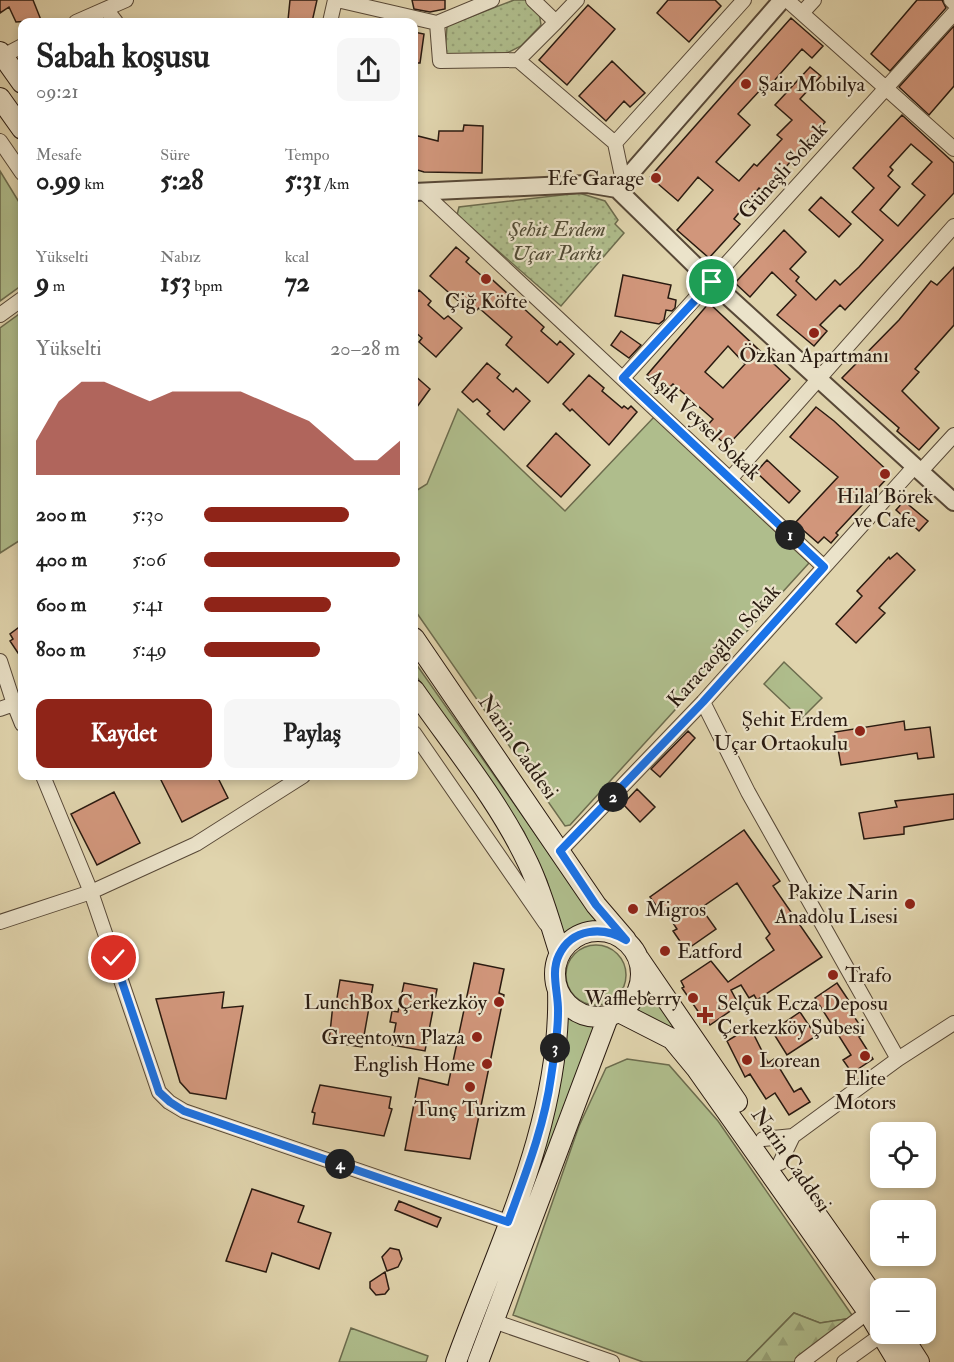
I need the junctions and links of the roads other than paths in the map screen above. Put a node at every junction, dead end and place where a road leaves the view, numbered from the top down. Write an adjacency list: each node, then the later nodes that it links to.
1 (126, 0): 12 (street)
2 (336, 0): 17 (street); 18 (street)
3 (492, 0): 18 (street)
4 (533, 0): 19 (street)
5 (576, 0): 19 (street)
6 (744, 0): 28 (street)
7 (782, 0): 31 (street)
8 (787, 0): 13 (street)
9 (814, 0): 13 (street)
10 (951, 0): 11 (street)
11 (954, 3)
12 (106, 9): 15 (street); 16 (street)
13 (802, 13): 24 (street)
14 (954, 14): 24 (street, Güneşli Sokak)
15 (85, 18)
16 (113, 18)
17 (331, 18)
18 (437, 22): 22 (street)
19 (556, 22): 22 (street)
20 (18, 48): 21 (street)
21 (1, 55): 23 (main road)
22 (518, 60): 28 (street)
23 (18, 77)
24 (886, 88): 29 (street); 34 (street, Güneşli Sokak)
25 (0, 98): 26 (main road)
26 (18, 123)
27 (0, 141): 30 (street)
28 (615, 143): 31 (street)
29 (954, 149)
30 (18, 167)
31 (620, 185): 32 (street); 34 (street)
32 (419, 192): 37 (street, Aşık Veysel Sokak)
33 (954, 226): 38 (street)
34 (712, 282): 37 (street, Güneşli Sokak); 38 (street)
35 (18, 302): 36 (street)
36 (0, 315)
37 (623, 378): 41 (street, Aşık Veysel Sokak)
38 (821, 379): 40 (street); 41 (street)
39 (954, 435): 40 (street, Karacaoğlan Sokak)
40 (918, 469): 42 (street); 43 (street, Karacaoğlan Sokak)
41 (730, 479): 43 (street, Aşık Veysel Sokak)
42 (954, 502)
43 (824, 567): 47 (street, Karacaoğlan Sokak)
44 (418, 644): 54 (main road, Narin Caddesi)
45 (0, 661): 48 (street)
46 (418, 696): 58 (main road)
47 (703, 702): 54 (street, Karacaoğlan Sokak); 63 (street)
48 (14, 704): 49 (street); 50 (street)
49 (0, 709)
50 (18, 714)
51 (418, 739): 58 (street)
52 (45, 780): 55 (street)
53 (297, 780): 55 (street)
54 (560, 851): 57 (main road, Narin Caddesi)
55 (91, 892): 56 (street); 67 (street)
56 (0, 922)
57 (626, 940): 58 (main road); 59 (main road)
58 (557, 945): 60 (main road)
59 (639, 959): 61 (main road); 65 (main road, Narin Caddesi)
60 (558, 990): 61 (main road); 67 (main road)
61 (614, 1014): 69 (main road, Narin Caddesi); 71 (main road)
62 (954, 1023): 63 (street)
63 (898, 1059): 64 (street)
64 (793, 1136): 65 (street); 66 (street)
65 (764, 1139): 66 (main road, Narin Caddesi)
66 (780, 1163): 68 (main road, Narin Caddesi)
67 (508, 1222): 75 (main road)
68 (870, 1303)
69 (870, 1304)
70 (870, 1312): 78 (street)
71 (493, 1321): 76 (main road); 77 (street)
72 (870, 1343): 79 (street)
73 (886, 1344): 80 (main road, Narin Caddesi)
74 (907, 1344): 81 (main road)
75 (456, 1362)
76 (478, 1362)
77 (612, 1362)
78 (802, 1362)
79 (844, 1362)
80 (898, 1362)
81 (919, 1362)

